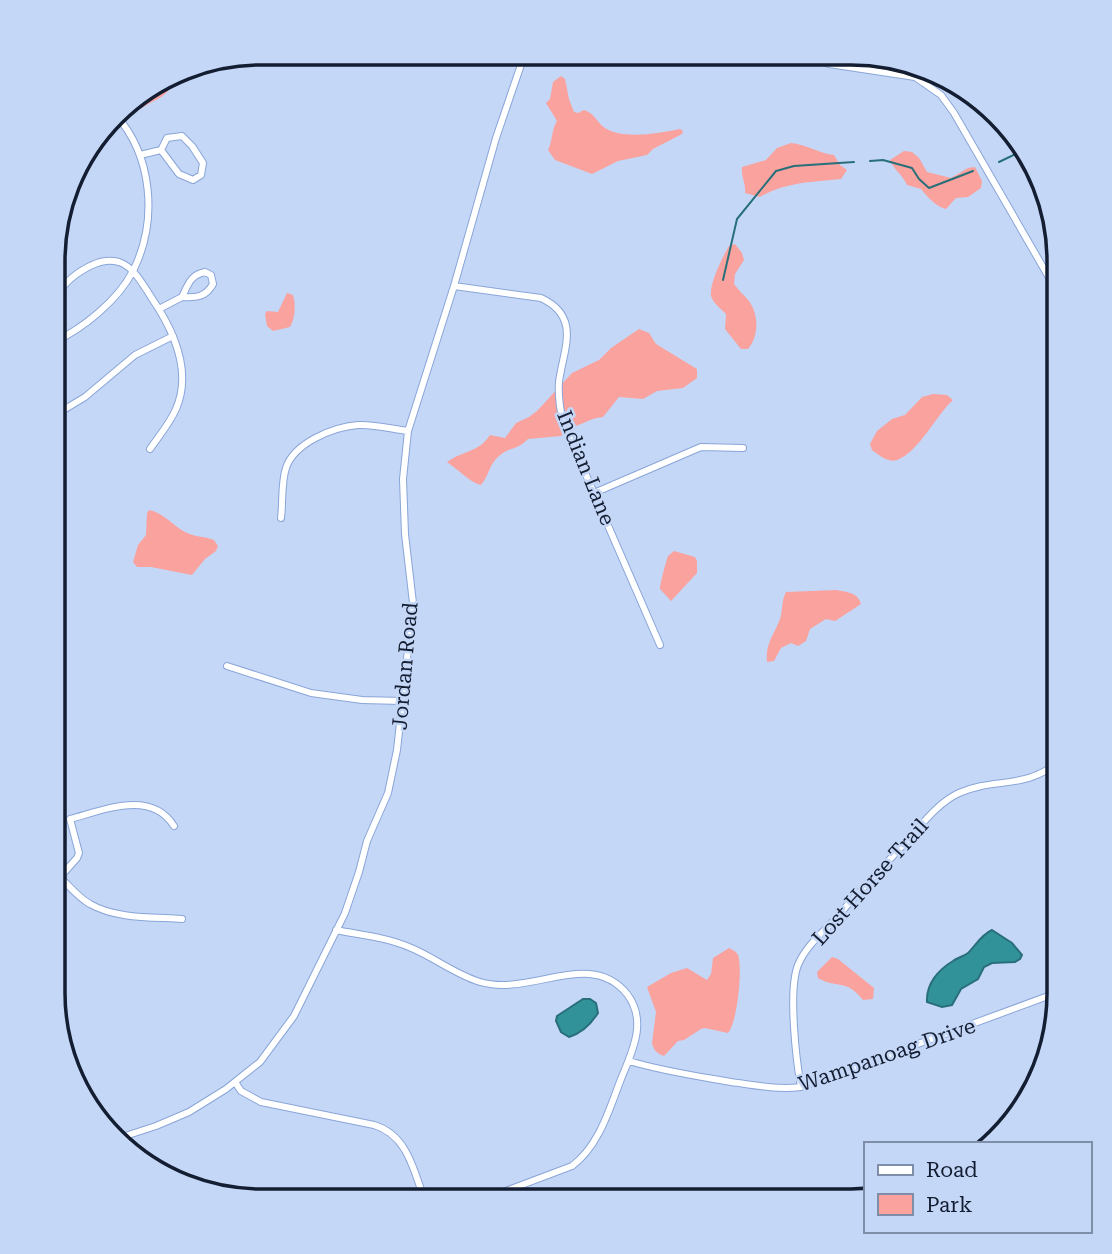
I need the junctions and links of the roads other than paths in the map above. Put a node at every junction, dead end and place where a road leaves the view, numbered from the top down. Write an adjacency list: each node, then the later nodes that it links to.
1 (521, 65): 10 (street, Jordan Road)
2 (836, 65): 3 (street)
3 (915, 77): 8 (street)
4 (123, 123): 6 (street)
5 (161, 150): 5 (street); 6 (street)
6 (140, 155): 7 (street)
7 (132, 272): 9 (street); 12 (street); 13 (street)
8 (1047, 274)
9 (65, 281)
10 (454, 286): 16 (street, Jordan Road); 19 (street, Indian Lane)
11 (182, 297): 11 (street); 12 (street)
12 (159, 309): 14 (street)
13 (65, 336)
14 (173, 336): 15 (street); 18 (street)
15 (65, 409)
16 (408, 431): 20 (street); 23 (street, Jordan Road)
17 (743, 448): 19 (street)
18 (150, 449)
19 (594, 493): 21 (street, Indian Lane)
20 (281, 518)
21 (660, 645)
22 (227, 666): 23 (street)
23 (402, 701): 29 (street, Jordan Road)
24 (1047, 770): 33 (street, Lost Horse Trail)
25 (174, 827): 26 (street)
26 (65, 873)
27 (65, 882): 28 (street)
28 (182, 919)
29 (336, 930): 31 (street); 32 (street, Jordan Road)
30 (1047, 996): 33 (street, Wampanoag Drive)
31 (629, 1061): 33 (street, Wampanoag Drive); 36 (street)
32 (235, 1082): 34 (street, Jordan Road); 35 (street)
33 (801, 1087)
34 (126, 1136)
35 (421, 1189)
36 (511, 1189)

